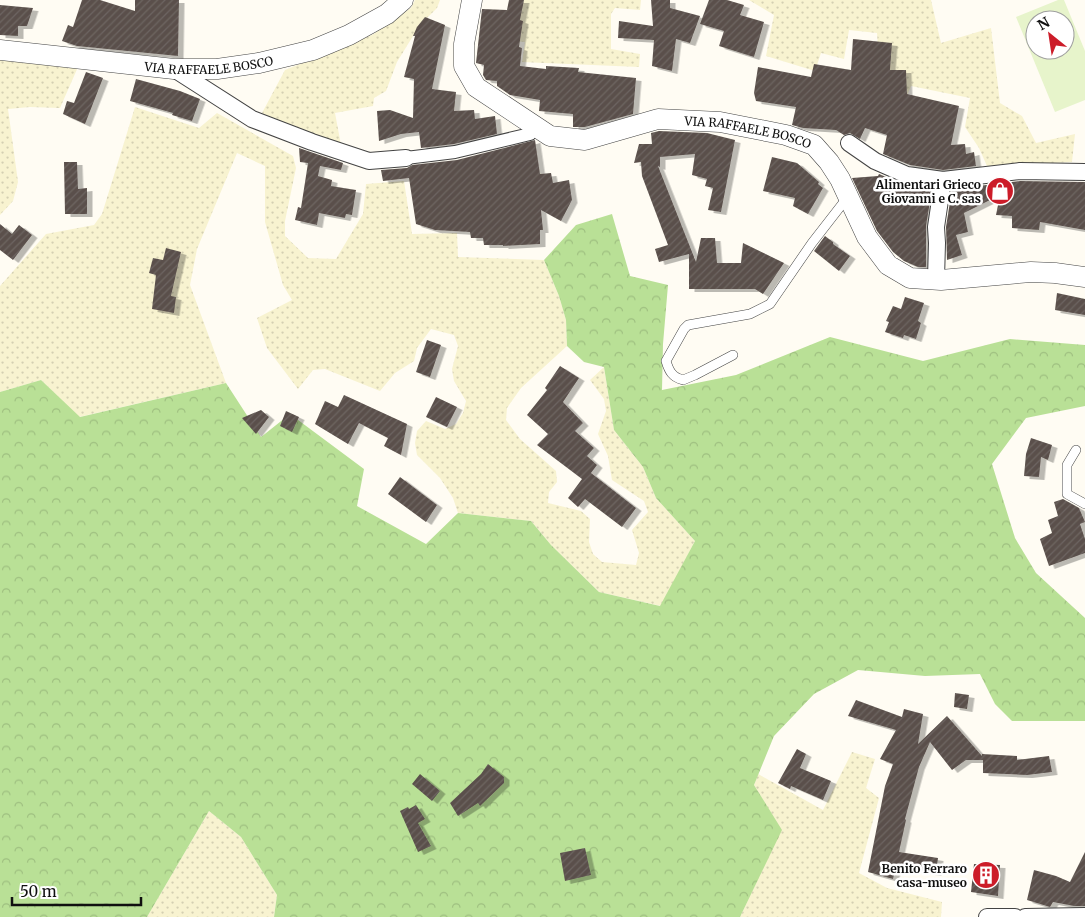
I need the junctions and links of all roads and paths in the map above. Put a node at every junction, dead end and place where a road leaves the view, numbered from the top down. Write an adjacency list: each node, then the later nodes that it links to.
1 (403, 0): 4 (street, VIA RAFFAELE BOSCO)
2 (472, 0): 10 (street, VIA RAFFAELE BOSCO)
3 (0, 50): 4 (street, VIA RAFFAELE BOSCO)
4 (174, 69): 7 (street)
5 (530, 134): 7 (street)
6 (849, 143): 9 (street)
7 (406, 158)
8 (1085, 172): 9 (street)
9 (943, 180): 12 (street)
10 (848, 197): 12 (street, VIA RAFFAELE BOSCO); 13 (lane)
11 (1085, 277): 12 (street, VIA RAFFAELE BOSCO)
12 (936, 279)
13 (733, 355)
14 (1076, 450): 15 (lane)
15 (1085, 504)
16 (1085, 916): 19 (street)
17 (987, 917): 18 (street)
18 (1015, 917)
19 (1025, 917)

